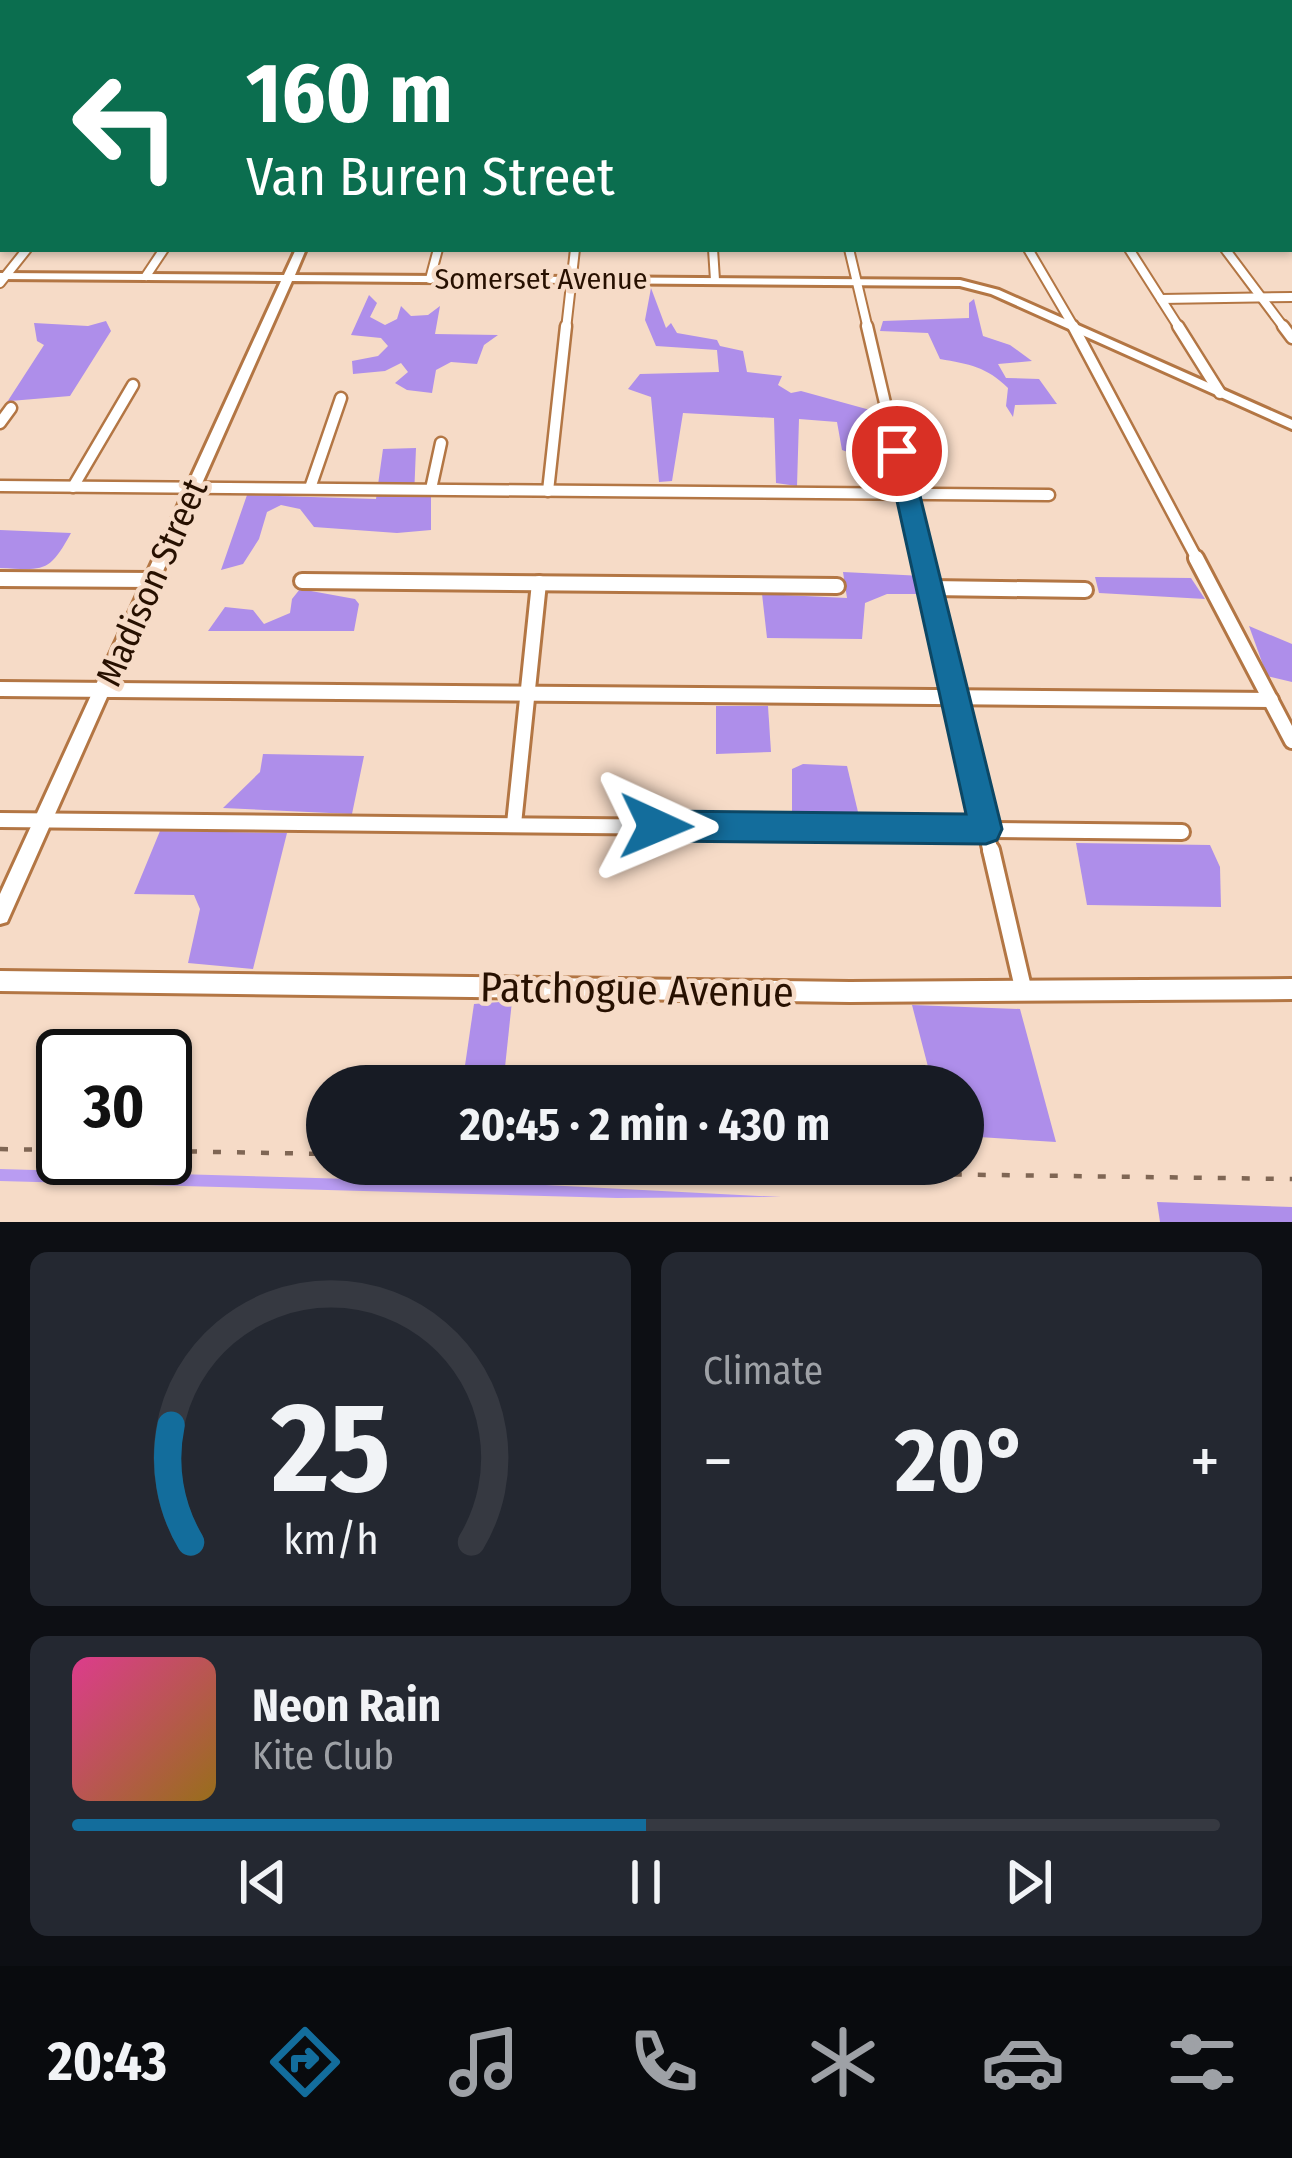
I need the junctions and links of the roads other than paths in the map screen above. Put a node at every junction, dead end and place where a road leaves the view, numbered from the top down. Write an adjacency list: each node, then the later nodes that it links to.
1 (24, 252): 12 (street)
2 (162, 252): 11 (street)
3 (300, 252): 13 (street, Madison Street)
4 (437, 252): 14 (street)
5 (575, 252): 15 (street)
6 (713, 252): 16 (street)
7 (850, 252): 17 (street)
8 (1030, 252): 21 (street)
9 (1131, 252): 20 (street)
10 (1227, 252): 19 (street)
11 (146, 277): 12 (street, Somerset Avenue); 13 (street, Somerset Avenue)
12 (2, 278)
13 (287, 278): 14 (street, Somerset Avenue); 33 (street, Madison Street)
14 (430, 279): 15 (street, Somerset Avenue)
15 (571, 279): 16 (street, Somerset Avenue); 35 (street)
16 (715, 280): 17 (street, Somerset Avenue)
17 (856, 281): 21 (street, Somerset Avenue); 36 (street)
18 (1292, 297): 19 (street)
19 (1262, 298): 20 (street); 22 (street)
20 (1161, 299): 24 (street)
21 (1073, 327): 24 (street, Somerset Avenue); 49 (street)
22 (1292, 338)
23 (133, 385): 31 (street)
24 (1220, 393): 28 (street, Somerset Avenue)
25 (341, 398): 32 (street)
26 (10, 408): 27 (street)
27 (0, 423)
28 (1292, 425)
29 (441, 443): 34 (street)
30 (0, 486): 31 (street)
31 (73, 487): 33 (street)
32 (310, 488): 33 (street); 34 (street)
33 (193, 489): 39 (street, Madison Street)
34 (431, 489): 35 (street)
35 (548, 491): 36 (street)
36 (908, 494): 37 (street); 43 (street)
37 (1049, 495)
38 (0, 579): 39 (street)
39 (152, 580): 46 (street, Madison Street)
40 (302, 581): 41 (street)
41 (539, 583): 42 (street); 47 (street)
42 (837, 586)
43 (930, 588): 44 (street); 48 (street)
44 (1084, 590)
45 (0, 689): 46 (street)
46 (102, 690): 47 (street); 52 (street, Madison Street)
47 (528, 694): 48 (street); 53 (street)
48 (954, 698): 49 (street); 54 (street)
49 (1270, 700): 50 (street)
50 (1292, 741)
51 (0, 820): 52 (street)
52 (43, 820): 53 (street); 56 (street, Madison Street)
53 (514, 824): 54 (street)
54 (986, 829): 55 (street); 59 (street)
55 (1182, 832)
56 (0, 915)
57 (0, 981): 59 (street, Patchogue Avenue)
58 (1283, 990): 59 (street, Patchogue Avenue)
59 (1024, 992)

